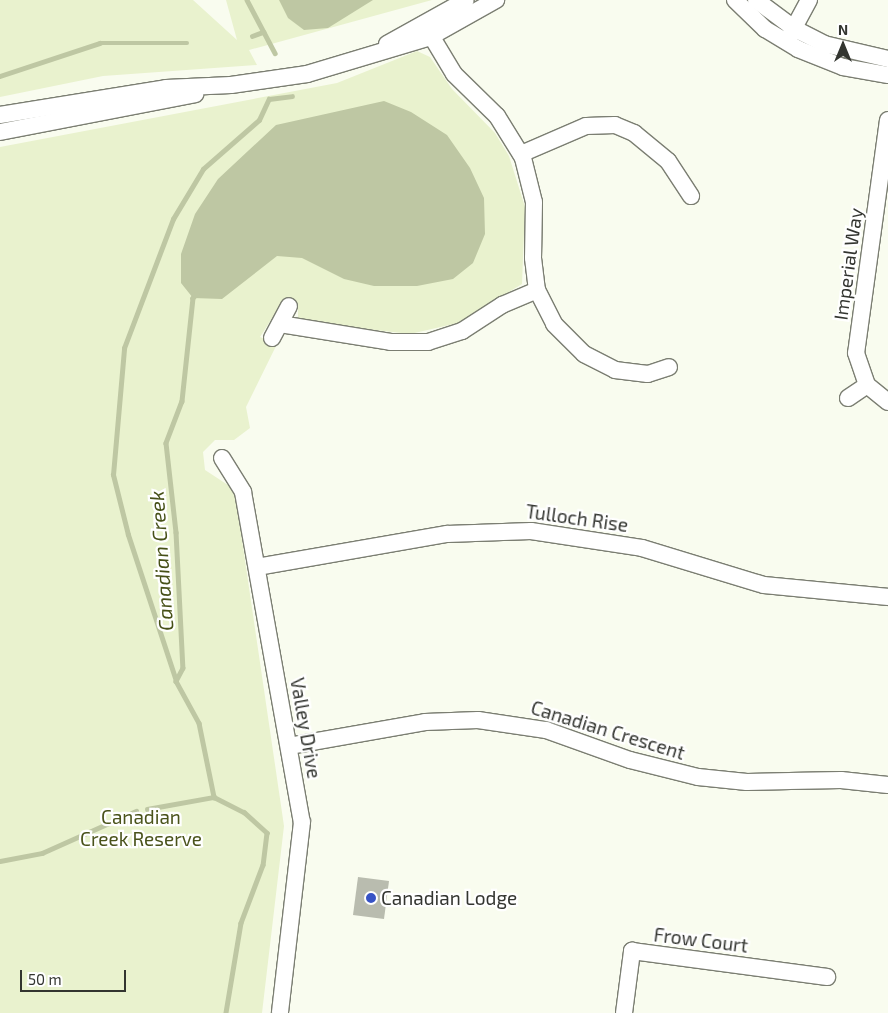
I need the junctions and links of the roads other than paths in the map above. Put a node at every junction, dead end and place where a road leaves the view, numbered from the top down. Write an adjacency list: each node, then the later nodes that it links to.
1 (466, 0): 6 (street)
2 (496, 0): 6 (street)
3 (735, 0): 7 (street)
4 (756, 0): 7 (street)
5 (809, 0): 7 (street)
6 (427, 31): 10 (street); 14 (street)
7 (790, 36): 8 (street); 9 (street)
8 (888, 59)
9 (888, 75)
10 (231, 86): 11 (street); 13 (street)
11 (0, 115)
12 (888, 120): 19 (street, Imperial Way)
13 (0, 132)
14 (521, 154): 15 (street); 16 (street)
15 (691, 196)
16 (537, 290): 17 (street); 18 (street)
17 (289, 306)
18 (669, 367)
19 (867, 385): 20 (street); 21 (street, Imperial Way)
20 (848, 398)
21 (888, 402)
22 (222, 458): 23 (street, Valley Drive)
23 (257, 567): 24 (street, Tulloch Rise); 25 (street, Valley Drive)
24 (888, 596)
25 (289, 746): 26 (street, Canadian Crescent); 28 (street, Valley Drive)
26 (888, 785)
27 (827, 977): 29 (street, Frow Court)
28 (280, 1013)
29 (624, 1013)

